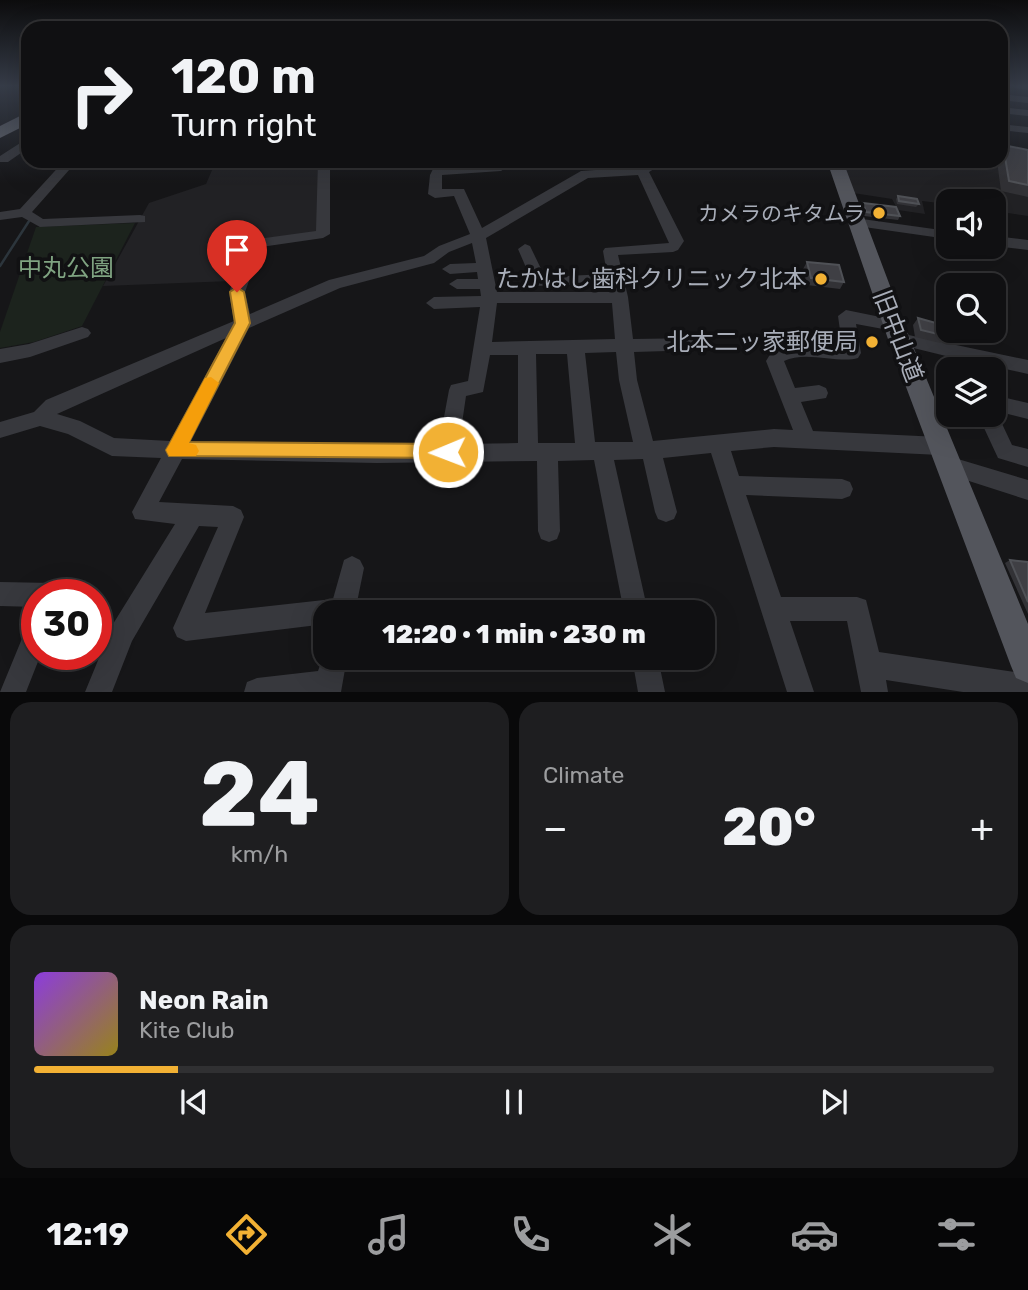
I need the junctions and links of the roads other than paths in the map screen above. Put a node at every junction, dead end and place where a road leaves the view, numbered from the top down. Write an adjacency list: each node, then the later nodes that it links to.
1 (21, 122): 5 (highway)
2 (21, 126): 5 (highway)
3 (1008, 128): 4 (street)
4 (1028, 130)
5 (0, 136)
6 (21, 147): 7 (street)
7 (2, 159): 8 (street)
8 (21, 159)
9 (65, 168): 17 (street)
10 (324, 168): 32 (street)
11 (439, 168): 22 (street)
12 (596, 168): 22 (street)
13 (607, 168): 16 (street)
14 (649, 168): 16 (street)
15 (837, 168): 20 (main road, 旧中山道)
16 (642, 172): 27 (street)
17 (24, 213): 18 (street); 19 (street)
18 (0, 216)
19 (140, 219)
20 (855, 222): 21 (street); 33 (main road, 旧中山道)
21 (936, 233)
22 (478, 236): 29 (street); 32 (street)
23 (1006, 242): 24 (street)
24 (1028, 245)
25 (525, 249): 27 (street)
26 (450, 269): 29 (street)
27 (615, 279): 30 (street)
28 (457, 284): 29 (street)
29 (488, 288): 30 (street); 31 (street); 37 (street)
30 (620, 297): 36 (street)
31 (434, 303)
32 (243, 323): 48 (street); 53 (street)
33 (896, 332): 40 (street); 45 (street); 58 (main road, 旧中山道)
34 (82, 333): 41 (street)
35 (700, 344): 36 (street)
36 (623, 345): 38 (street); 55 (street)
37 (482, 349): 39 (street); 56 (street)
38 (576, 349): 39 (street); 54 (street)
39 (527, 350): 57 (street)
40 (954, 350): 42 (street); 43 (street)
41 (0, 356)
42 (955, 357)
43 (1028, 367)
44 (819, 393): 45 (street)
45 (789, 396): 51 (street)
46 (1006, 406): 47 (street)
47 (1028, 411)
48 (40, 418): 50 (street); 53 (street)
49 (993, 427): 59 (street)
50 (0, 430)
51 (807, 439): 52 (street); 58 (street)
52 (718, 443): 55 (street); 60 (street)
53 (176, 450): 56 (street); 64 (street)
54 (594, 450): 55 (street); 57 (street); 70 (street)
55 (648, 450): 63 (street)
56 (448, 452): 57 (street)
57 (538, 452): 65 (street)
58 (944, 456): 62 (street); 74 (main road, 旧中山道)
59 (1028, 458)
60 (733, 485): 61 (street); 71 (street)
61 (842, 489)
62 (1028, 490)
63 (666, 512)
64 (194, 514): 72 (street); 80 (street)
65 (549, 531)
66 (352, 568): 69 (street)
67 (0, 594): 68 (street)
68 (21, 594)
69 (345, 600)
70 (633, 600)
71 (776, 609): 73 (street); 83 (street)
72 (313, 614)
73 (869, 664): 78 (street); 84 (street)
74 (1028, 666)
75 (21, 670): 79 (street)
76 (648, 670): 82 (street)
77 (330, 677): 81 (street)
78 (1028, 688)
79 (12, 691)
80 (98, 691)
81 (257, 691)
82 (652, 691)
83 (801, 691)
84 (875, 691)

